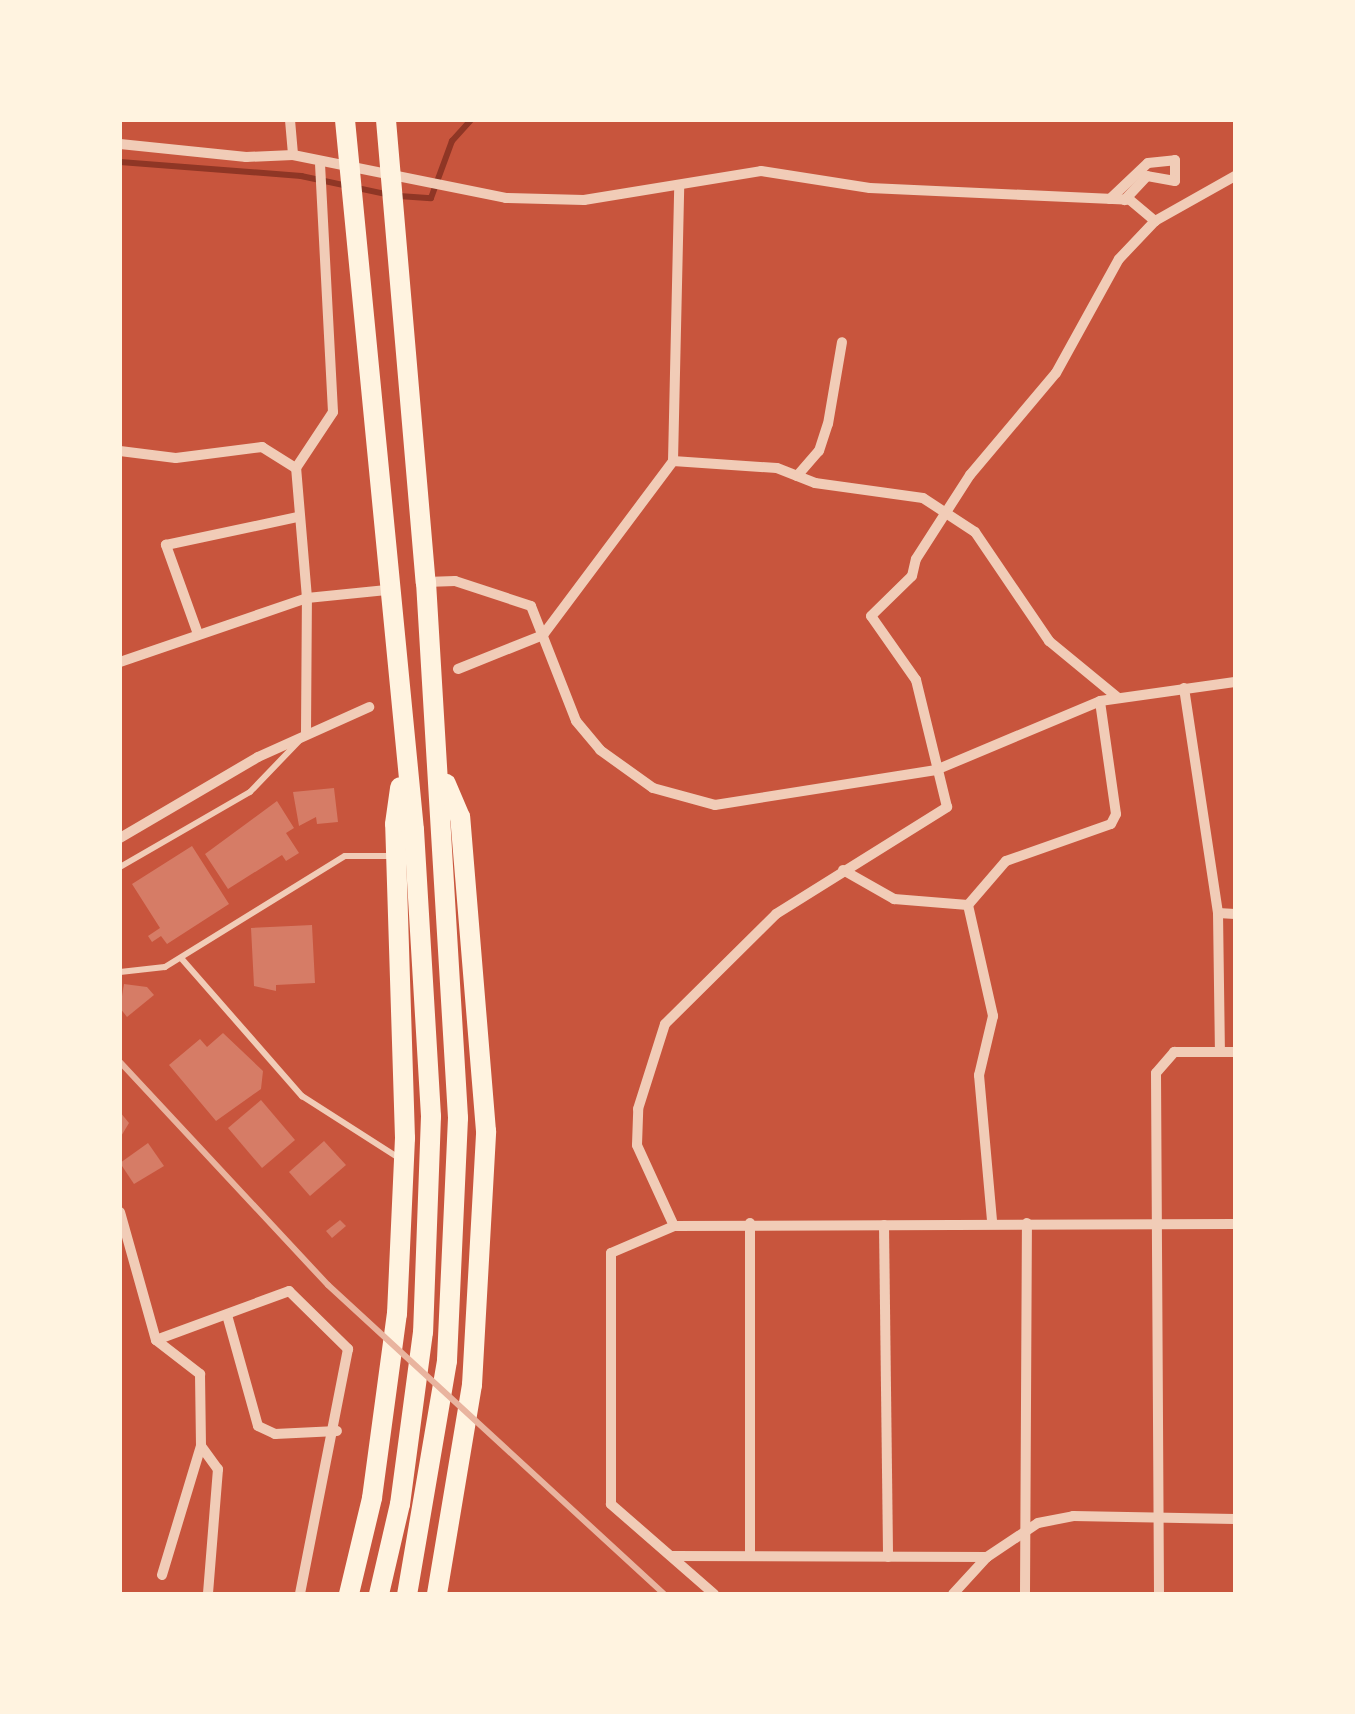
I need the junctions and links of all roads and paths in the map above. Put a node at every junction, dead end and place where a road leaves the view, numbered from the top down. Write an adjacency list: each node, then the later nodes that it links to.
1 (290, 120): 5 (street)
2 (346, 120): 20 (highway)
3 (386, 120): 19 (highway)
4 (120, 144): 5 (street)
5 (294, 155): 6 (street)
6 (320, 165): 8 (street); 15 (street)
7 (1235, 176): 11 (street)
8 (679, 187): 9 (street); 14 (street)
9 (1110, 199): 10 (street); 10 (street)
10 (1125, 200): 11 (street)
11 (1154, 221): 17 (street)
12 (842, 342): 16 (street)
13 (120, 451): 15 (street)
14 (673, 461): 16 (street); 23 (street)
15 (296, 468): 18 (street)
16 (797, 476): 17 (street)
17 (947, 514): 28 (street); 34 (street)
18 (298, 517): 21 (street); 22 (street)
19 (426, 582): 23 (street); 32 (highway)
20 (387, 590): 21 (street); 33 (highway)
21 (307, 598): 22 (street); 31 (street)
22 (198, 634): 24 (street)
23 (543, 635): 25 (street); 34 (street)
24 (120, 662)
25 (458, 669)
26 (1235, 682): 27 (street)
27 (1184, 688): 28 (street); 40 (street)
28 (1117, 697): 29 (street)
29 (1100, 701): 34 (street); 39 (street)
30 (368, 708): 31 (street)
31 (306, 732): 35 (street); 37 (lane)
32 (438, 764): 71 (highway); 72 (highway)
33 (403, 766): 36 (highway); 70 (highway)
34 (936, 770): 38 (street)
35 (120, 838)
36 (396, 856): 42 (lane); 46 (highway)
37 (120, 867)
38 (843, 870): 39 (street); 54 (street)
39 (968, 904): 48 (street)
40 (1218, 913): 41 (street); 44 (street)
41 (1235, 914)
42 (180, 958): 43 (lane); 46 (lane)
43 (120, 972)
44 (1220, 1052): 45 (street); 53 (street)
45 (1235, 1052)
46 (404, 1162): 69 (highway)
47 (120, 1214): 56 (street)
48 (992, 1222): 49 (street); 52 (street)
49 (1026, 1222): 53 (street); 61 (street)
50 (750, 1224): 52 (street); 54 (street); 63 (street)
51 (1235, 1224): 53 (street)
52 (884, 1225): 64 (street)
53 (1155, 1225): 59 (street)
54 (674, 1226): 62 (street)
55 (227, 1315): 56 (street); 57 (street); 57 (street)
56 (156, 1340): 58 (street)
57 (337, 1431): 68 (street)
58 (201, 1446): 66 (street); 67 (street)
59 (1158, 1516): 60 (street); 61 (street); 76 (street)
60 (1235, 1519)
61 (1024, 1533): 65 (street); 75 (street)
62 (670, 1556): 63 (street); 73 (street)
63 (750, 1556): 64 (street)
64 (888, 1556): 65 (street)
65 (988, 1557): 74 (street)
66 (162, 1575)
67 (208, 1594)
68 (300, 1594)
69 (349, 1594)
70 (379, 1594)
71 (407, 1594)
72 (436, 1594)
73 (714, 1594)
74 (954, 1594)
75 (1025, 1594)
76 (1159, 1594)

